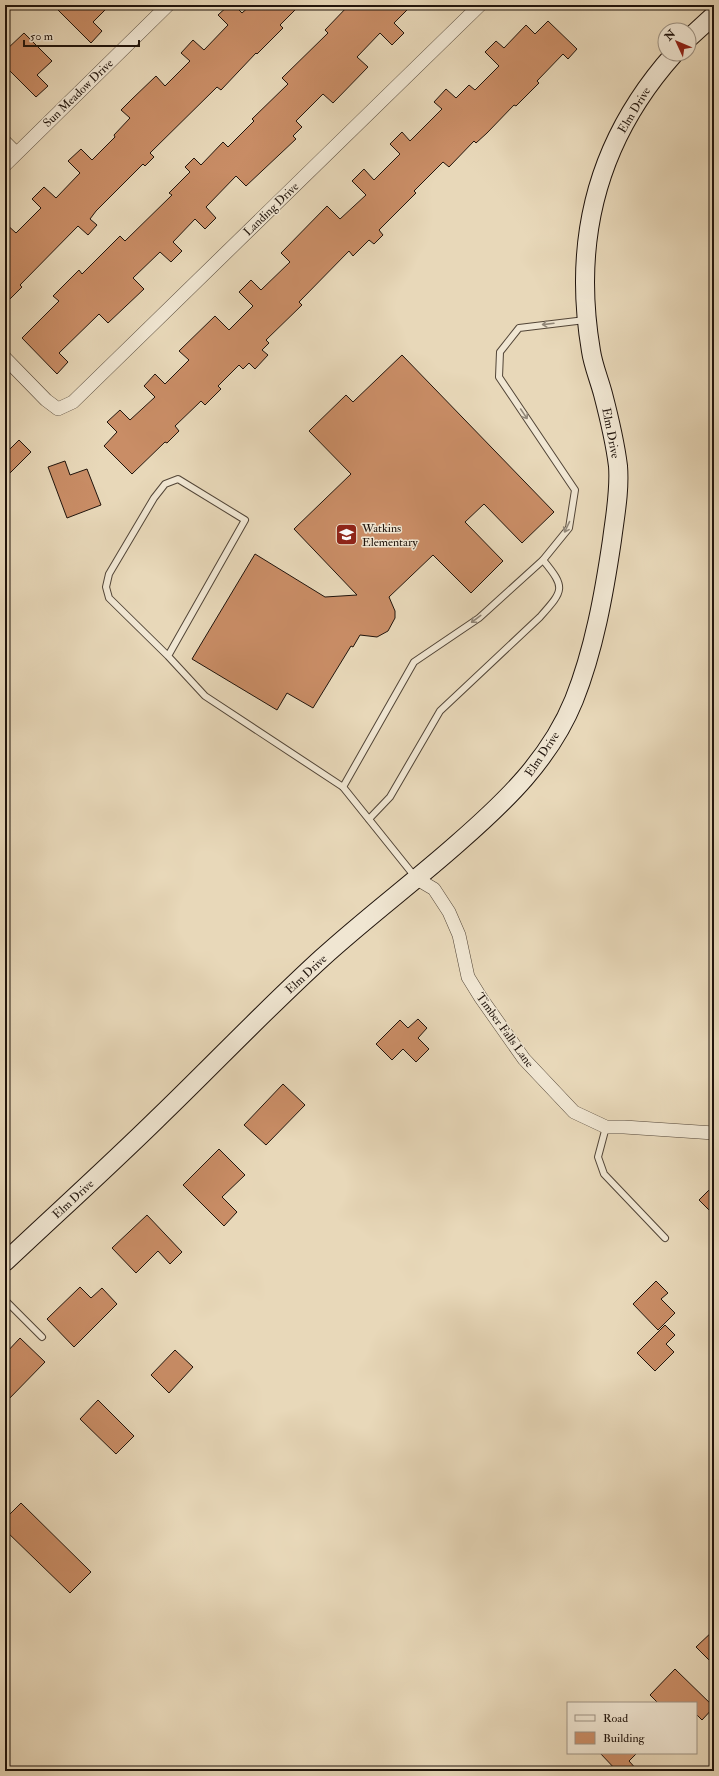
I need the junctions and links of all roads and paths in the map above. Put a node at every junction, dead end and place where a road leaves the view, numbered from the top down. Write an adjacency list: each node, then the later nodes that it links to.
1 (168, 5): 7 (street, Sun Meadow Drive)
2 (480, 5): 10 (street, Landing Drive)
3 (714, 15): 4 (street)
4 (697, 31)
5 (668, 62): 9 (street, Elm Drive)
6 (5, 142): 7 (street)
7 (16, 153): 8 (street, Sun Meadow Drive)
8 (5, 165)
9 (586, 319): 11 (lane, one-way to 11); 15 (street, Elm Drive)
10 (5, 358)
11 (543, 560): 13 (lane, one-way to 13); 14 (lane)
12 (168, 656): 12 (lane); 13 (lane)
13 (343, 787): 14 (lane)
14 (369, 819): 15 (lane)
15 (417, 879): 16 (street, Timber Falls Lane); 19 (street, Elm Drive)
16 (606, 1127): 17 (street, Timber Falls Lane); 18 (lane)
17 (714, 1133)
18 (665, 1238)
19 (5, 1262)
20 (5, 1300): 21 (lane)
21 (42, 1337)

